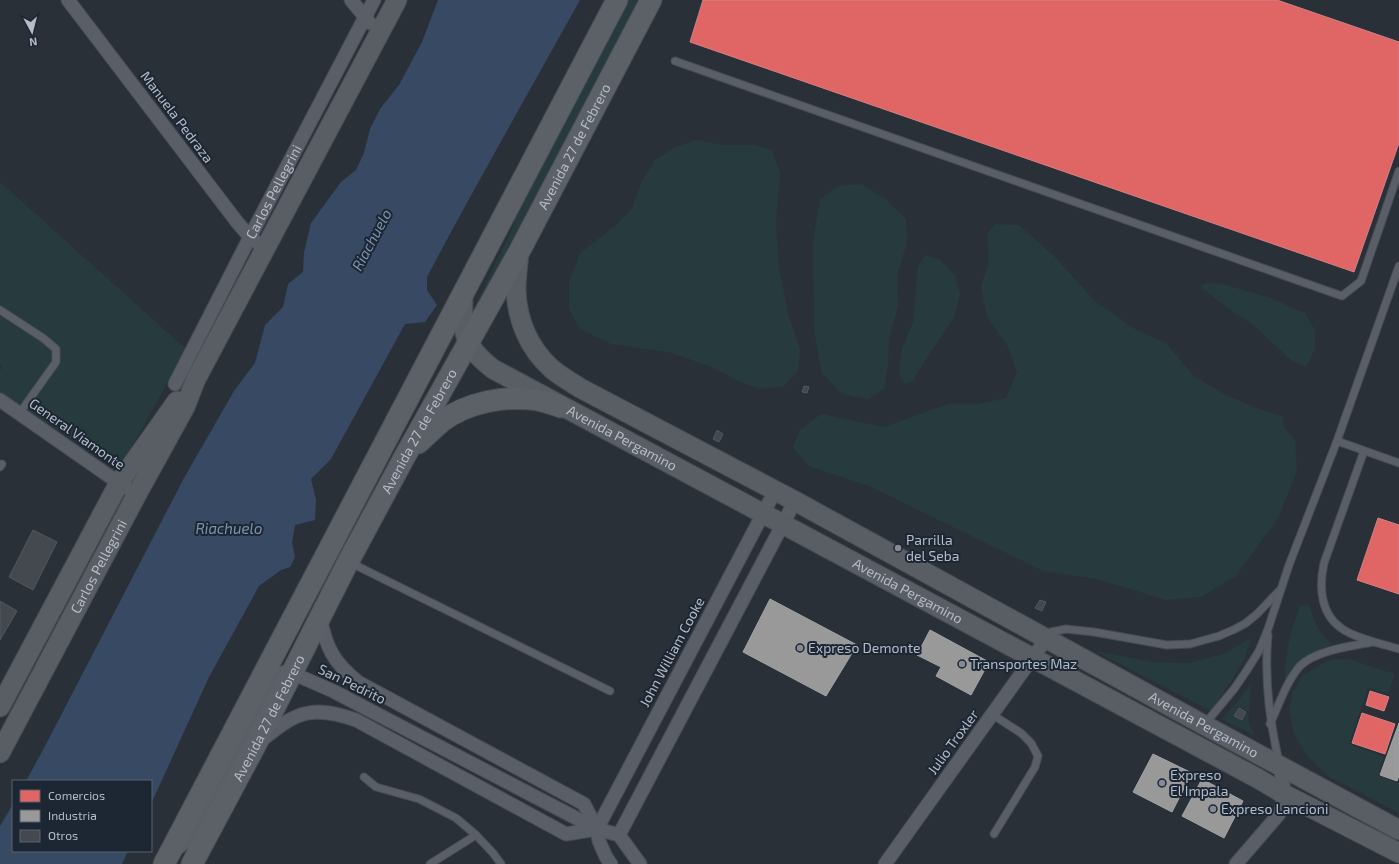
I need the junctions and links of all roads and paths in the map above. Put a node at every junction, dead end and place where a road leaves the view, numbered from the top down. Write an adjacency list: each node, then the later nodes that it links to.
1 (68, 0): 11 (street, Manuela Pedraza)
2 (351, 0): 7 (street)
3 (374, 0): 7 (street, Carlos Pellegrini)
4 (397, 0): 8 (main road, Carlos Pellegrini)
5 (617, 0): 16 (main road, Avenida 27 de Febrero)
6 (651, 0): 13 (main road, Avenida 27 de Febrero)
7 (365, 18): 8 (street); 11 (street, Carlos Pellegrini)
8 (380, 32): 12 (main road, Carlos Pellegrini)
9 (675, 61): 10 (lane)
10 (1399, 171)
11 (250, 237): 12 (street, Manuela Pedraza); 20 (street, Carlos Pellegrini)
12 (265, 249): 19 (main road, Carlos Pellegrini)
13 (520, 252): 18 (main road, Avenida 27 de Febrero); 29 (main road, Avenida Pergamino)
14 (1399, 266): 15 (lane)
15 (1397, 280): 24 (lane)
16 (463, 293): 18 (main road, Avenida Pergamino); 59 (main road, Avenida 27 de Febrero)
17 (0, 310): 23 (lane)
18 (468, 344): 22 (main road, Avenida Pergamino); 26 (main road, Avenida 27 de Febrero)
19 (196, 379): 28 (main road, Carlos Pellegrini); 30 (main road, Carlos Pellegrini)
20 (175, 384)
21 (0, 400): 23 (street, General Viamonte)
22 (561, 406): 26 (main road); 32 (main road, Avenida Pergamino)
23 (19, 414): 28 (street, General Viamonte)
24 (1337, 441): 25 (lane); 35 (lane)
25 (1364, 450): 27 (lane); 39 (lane)
26 (405, 456): 34 (main road, Avenida 27 de Febrero)
27 (1399, 463)
28 (119, 483): 30 (street, General Viamonte); 44 (main road, Carlos Pellegrini)
29 (775, 491): 31 (main road, Avenida Pergamino); 32 (street, John William Cooke)
30 (137, 494): 44 (main road, Carlos Pellegrini)
31 (795, 501): 33 (street); 38 (main road, Avenida Pergamino)
32 (762, 514): 33 (main road, Avenida Pergamino); 53 (street, John William Cooke)
33 (783, 525): 41 (main road, Avenida Pergamino); 55 (street)
34 (348, 562): 36 (main road, Avenida 27 de Febrero); 43 (lane)
35 (1280, 590): 37 (lane); 38 (lane)
36 (320, 617): 42 (main road, Avenida 27 de Febrero); 53 (street, San Pedrito)
37 (1268, 629): 46 (lane); 47 (lane)
38 (1046, 639): 41 (street, Julio Troxler); 47 (main road, Avenida Pergamino)
39 (1376, 641): 40 (lane); 46 (lane)
40 (1399, 649)
41 (1033, 658): 45 (street, Julio Troxler); 52 (main road, Avenida Pergamino)
42 (292, 672): 48 (main road, Avenida 27 de Febrero); 53 (street, San Pedrito); 59 (street)
43 (610, 691)
44 (7, 714): 49 (main road, Carlos Pellegrini)
45 (993, 715): 56 (lane); 65 (street, Julio Troxler)
46 (1270, 724): 50 (lane)
47 (1204, 725): 50 (main road, Avenida Pergamino)
48 (255, 746): 53 (street, San Pedrito); 60 (main road, Avenida 27 de Febrero)
49 (0, 753)
50 (1280, 766): 52 (street); 54 (main road, Avenida Pergamino)
51 (364, 777): 57 (lane)
52 (1284, 794): 58 (main road, Avenida Pergamino); 66 (street)
53 (598, 829): 55 (street, San Pedrito); 63 (street, San Pedrito)
54 (1399, 830)
55 (619, 834): 64 (street)
56 (994, 834)
57 (476, 835): 61 (lane); 62 (lane)
58 (1399, 853)
59 (167, 859)
60 (192, 864)
61 (430, 864)
62 (501, 864)
63 (611, 864)
64 (640, 864)
65 (885, 864)
66 (1236, 864)

